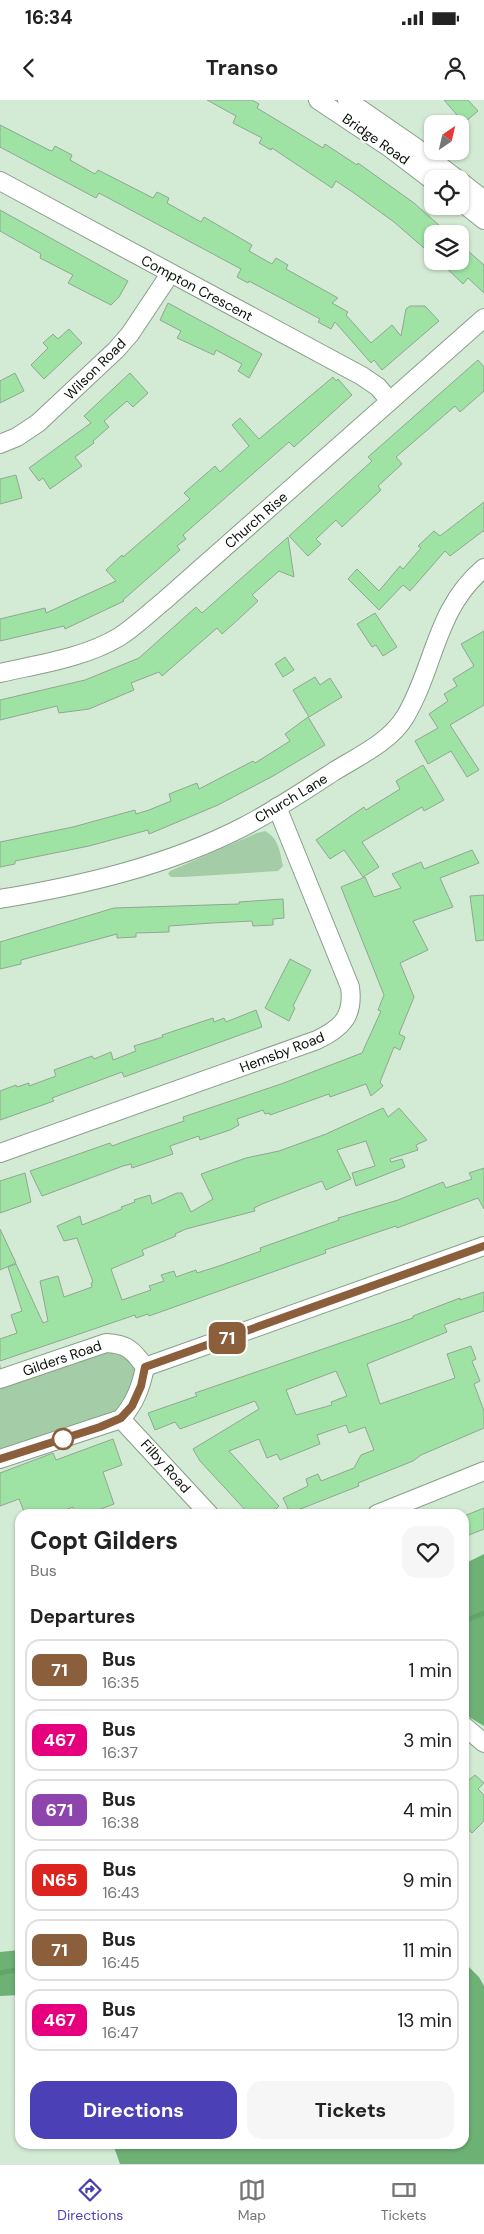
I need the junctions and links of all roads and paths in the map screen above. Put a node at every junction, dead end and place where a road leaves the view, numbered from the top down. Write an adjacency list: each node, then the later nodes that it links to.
1 (318, 100): 4 (street, Bridge Road)
2 (347, 100): 3 (street, Bridge Road)
3 (446, 170)
4 (424, 174)
5 (0, 180): 10 (street, Compton Crescent)
6 (469, 188): 7 (street)
7 (484, 200)
8 (469, 208): 9 (street)
9 (484, 220)
10 (170, 274): 12 (street, Compton Crescent); 13 (street, Wilson Road)
11 (484, 318): 12 (street, Church Rise)
12 (390, 401): 15 (street, Church Rise)
13 (0, 444)
14 (484, 568): 16 (street, Church Lane)
15 (0, 673)
16 (277, 808): 17 (street, Church Lane); 18 (street, Hemsby Road)
17 (0, 899)
18 (0, 1153)
19 (484, 1246): 20 (street)
20 (145, 1367): 21 (street, Gilders Road); 22 (street)
21 (0, 1380)
22 (121, 1418): 23 (street); 25 (street, Filby Road)
23 (0, 1459)
24 (484, 1471): 26 (street)
25 (204, 1509)
26 (389, 1509)
27 (469, 1730): 28 (street)
28 (484, 1743)

